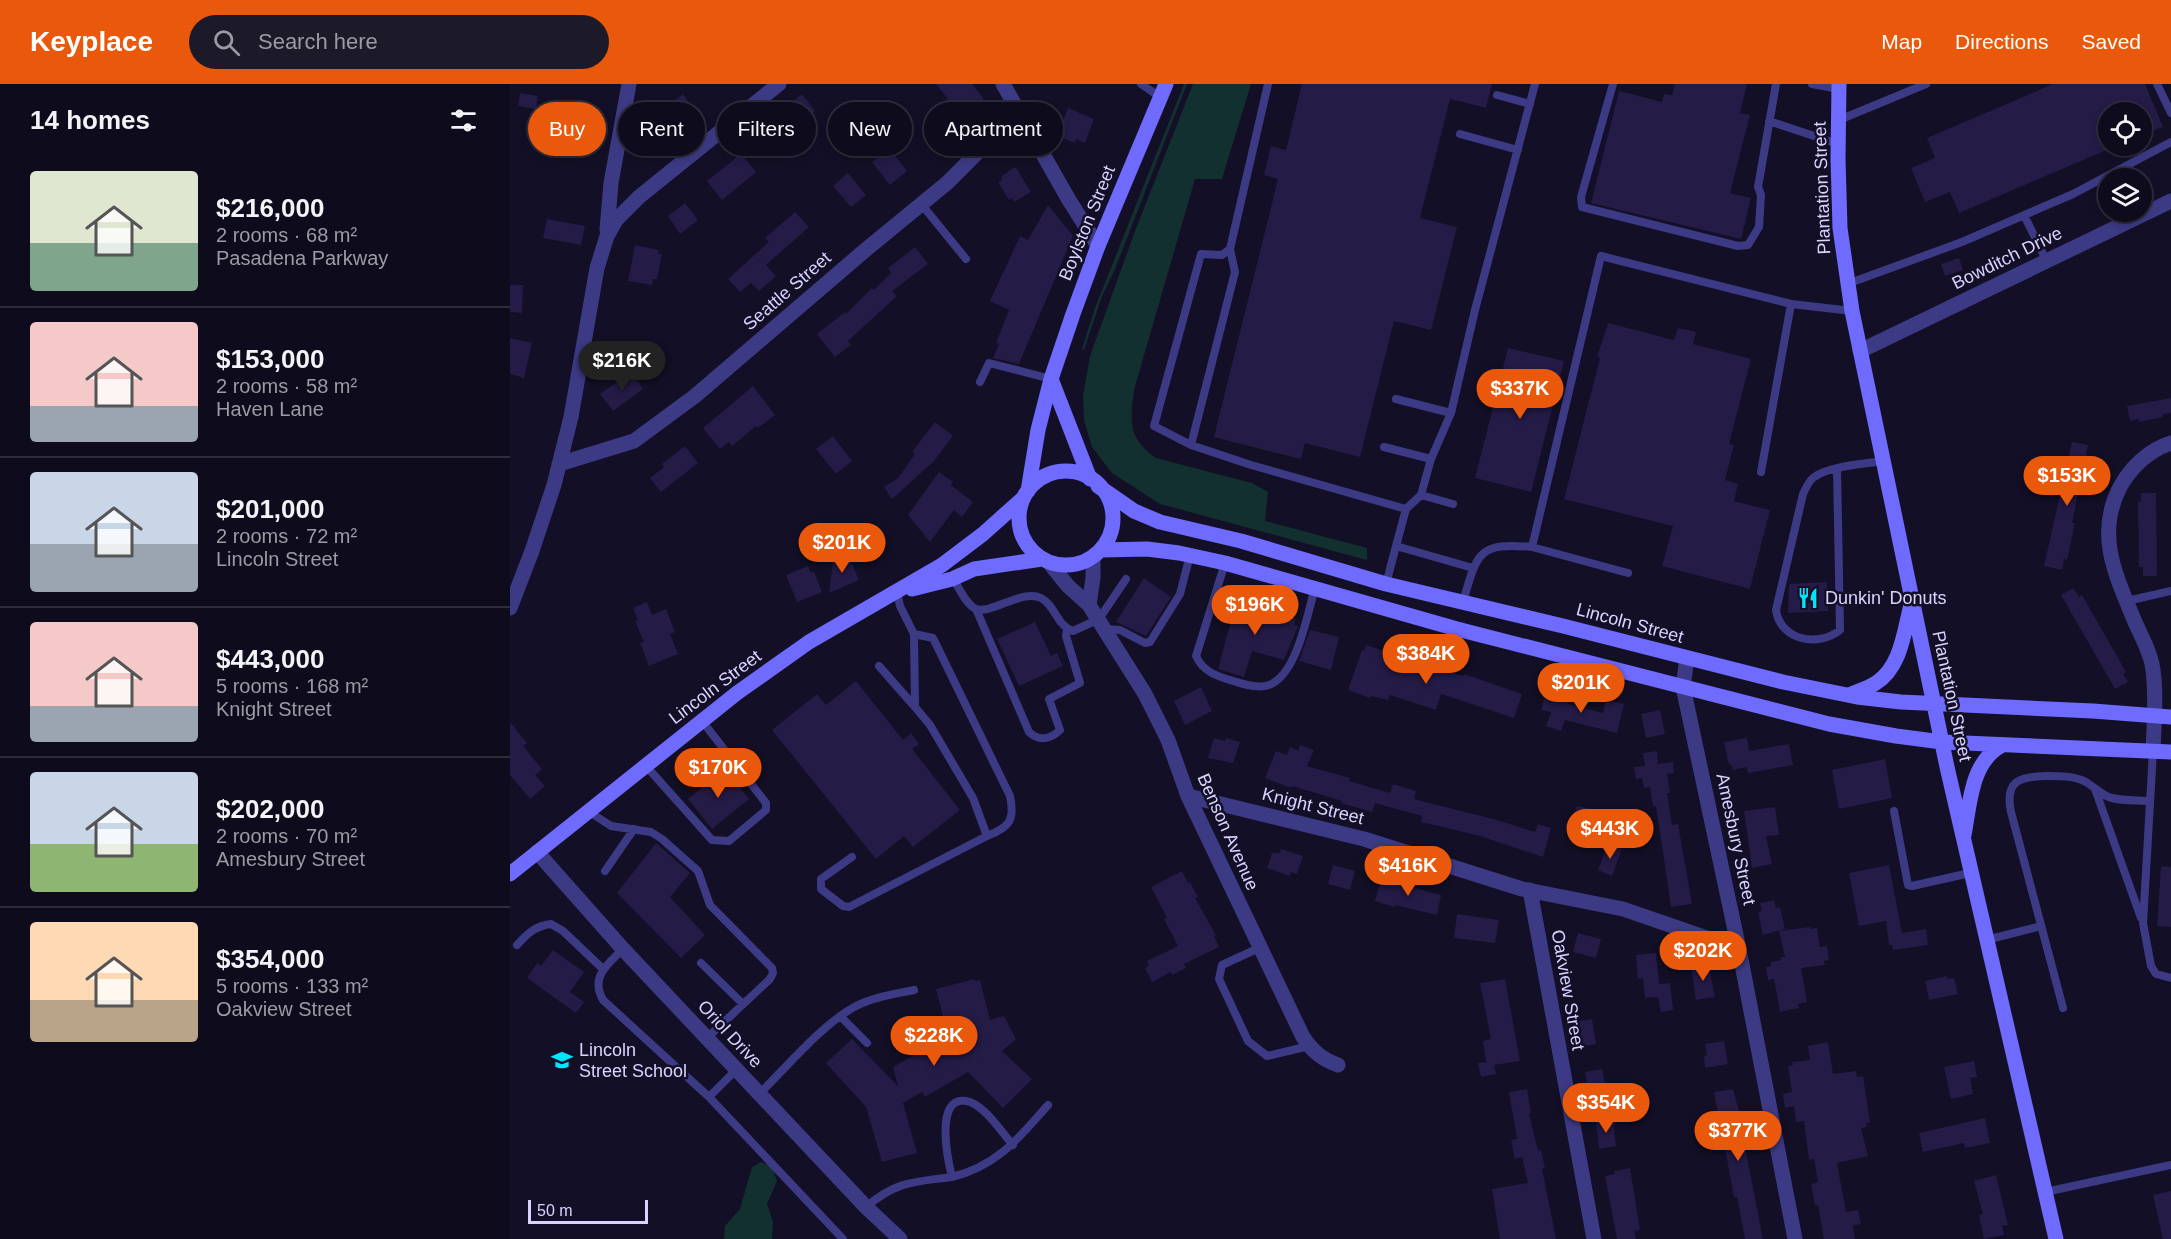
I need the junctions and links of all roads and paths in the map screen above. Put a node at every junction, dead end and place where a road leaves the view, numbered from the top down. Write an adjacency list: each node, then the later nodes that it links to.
1 (629, 84): 29 (street)
2 (779, 84): 29 (street)
3 (1003, 84): 15 (street)
4 (1141, 84): 13 (lane)
5 (1268, 84): 31 (lane)
6 (1535, 84): 16 (lane)
7 (1613, 84): 19 (lane)
8 (1776, 84): 19 (lane)
9 (1812, 84): 12 (lane)
10 (1926, 84): 18 (lane)
11 (2157, 84): 17 (lane)
12 (1839, 86): 18 (main road, Plantation Street)
13 (1163, 90): 30 (main road, Boylston Street)
14 (1497, 95): 16 (lane)
15 (1014, 102)
16 (1530, 104): 23 (lane)
17 (2171, 113)
18 (1839, 120): 22 (main road, Plantation Street)
19 (1769, 121): 22 (lane)
20 (1460, 134): 23 (lane)
21 (2171, 142): 28 (lane)
22 (1838, 144): 34 (main road, Plantation Street)
23 (1518, 150): 41 (lane)
24 (974, 156): 27 (street, Seattle Street)
25 (1044, 156): 30 (street)
26 (2171, 201): 33 (street, Bowditch Drive)
27 (922, 205): 32 (lane); 47 (street, Seattle Street)
28 (2024, 215): 33 (lane); 34 (lane)
29 (607, 236): 47 (street)
30 (1098, 246): 38 (main road, Boylston Street)
31 (1230, 249): 43 (lane); 43 (lane)
32 (966, 259)
33 (2046, 260): 37 (street, Bowditch Drive)
34 (1847, 284): 36 (main road, Plantation Street)
35 (1791, 304): 36 (lane); 49 (lane); 56 (lane)
36 (1852, 311): 37 (main road, Plantation Street)
37 (1860, 351): 46 (main road, Plantation Street)
38 (1051, 379): 39 (lane); 50 (main road); 51 (main road, Boylston Street)
39 (980, 382)
40 (1396, 399): 41 (lane)
41 (1451, 413): 45 (lane)
42 (2171, 443): 70 (street)
43 (1191, 445): 54 (lane)
44 (1384, 447): 45 (lane)
45 (1431, 459): 52 (lane)
46 (1883, 460): 48 (lane); 69 (main road, Plantation Street)
47 (559, 464): 73 (street)
48 (1832, 470): 48 (lane)
49 (1761, 472)
50 (1094, 482): 51 (main road); 57 (main road); 65 (main road, Lincoln Street)
51 (1024, 495): 59 (main road); 68 (main road, Lincoln Street)
52 (1421, 495): 53 (lane); 54 (lane)
53 (1454, 504)
54 (1406, 509): 55 (lane)
55 (1396, 546): 61 (lane); 65 (lane)
56 (1532, 547): 61 (lane); 62 (lane)
57 (1097, 554): 58 (main road); 59 (main road); 72 (street)
58 (1190, 555): 60 (main road); 76 (lane)
59 (1046, 562): 63 (main road, Lincoln Street); 72 (street, Benson Avenue)
60 (1225, 563): 66 (main road); 66 (lane)
61 (1473, 568): 71 (lane)
62 (1628, 573)
63 (953, 579): 68 (main road, Lincoln Street); 75 (lane)
64 (1126, 579): 76 (lane)
65 (1386, 584): 71 (main road, Lincoln Street); 74 (main road)
66 (1315, 588): 74 (main road)
67 (2171, 591): 70 (lane)
68 (897, 592): 79 (lane); 88 (main road, Lincoln Street)
69 (1912, 599): 83 (main road); 84 (main road, Plantation Street)
70 (2127, 601): 86 (street)
71 (1463, 602): 78 (main road); 80 (main road, Lincoln Street)
72 (1089, 605): 76 (street, Benson Avenue)
73 (510, 608)
74 (1379, 608): 78 (main road)
75 (976, 609): 77 (lane); 77 (lane)
76 (1101, 624): 77 (lane); 95 (street, Benson Avenue)
77 (1067, 629)
78 (1457, 629): 82 (main road)
79 (914, 634): 85 (lane); 100 (lane)
80 (1687, 658): 82 (street, Amesbury Street); 83 (main road, Lincoln Street)
81 (879, 666): 85 (lane)
82 (1683, 687): 89 (main road); 114 (street, Amesbury Street)
83 (1849, 695): 84 (main road, Lincoln Street)
84 (1934, 704): 86 (main road, Lincoln Street); 89 (main road, Plantation Street)
85 (915, 707): 100 (lane)
86 (2154, 716): 87 (main road, Lincoln Street); 91 (street)
87 (2171, 717)
88 (702, 721): 93 (main road, Lincoln Street); 93 (lane)
89 (1942, 742): 90 (main road); 101 (main road, Plantation Street)
90 (2001, 746): 91 (main road); 101 (main road)
91 (2153, 751): 92 (main road); 96 (lane)
92 (2171, 752)
93 (646, 765): 97 (main road, Lincoln Street)
94 (2095, 788): 96 (lane); 108 (lane); 109 (lane)
95 (1188, 796): 107 (street, Knight Street); 112 (street, Benson Avenue)
96 (2150, 801): 108 (lane)
97 (588, 811): 99 (lane); 102 (main road, Lincoln Street)
98 (1894, 811): 105 (lane)
99 (634, 829): 104 (lane); 119 (lane)
100 (987, 836): 103 (lane)
101 (1963, 841): 105 (main road, Plantation Street)
102 (537, 852): 106 (main road, Lincoln Street); 113 (street, Oriol Drive)
103 (852, 857)
104 (605, 871)
105 (1970, 873): 110 (main road, Plantation Street)
106 (510, 874)
107 (1530, 890): 114 (street, Knight Street); 137 (street, Oakview Street)
108 (2143, 923): 117 (lane)
109 (2041, 926): 110 (lane); 120 (lane)
110 (1986, 940): 133 (main road, Plantation Street)
111 (516, 945): 116 (lane)
112 (1259, 948): 124 (street, Benson Avenue); 124 (lane)
113 (622, 949): 116 (lane); 122 (street, Oriol Drive)
114 (1739, 949): 138 (street, Amesbury Street)
115 (701, 963): 119 (lane)
116 (603, 969): 128 (lane)
117 (2171, 978)
118 (914, 990): 121 (lane)
119 (743, 1004): 122 (lane)
120 (2063, 1008)
121 (840, 1016): 123 (lane); 127 (lane)
122 (707, 1038): 126 (street, Oriol Drive)
123 (867, 1043)
124 (1309, 1046): 125 (street, Benson Avenue)
125 (1338, 1065)
126 (736, 1069): 127 (street, Oriol Drive); 128 (lane)
127 (759, 1094): 134 (street, Oriol Drive)
128 (708, 1096): 135 (lane)
129 (1048, 1105): 130 (lane)
130 (1013, 1145): 132 (lane); 132 (lane)
131 (2171, 1165): 133 (lane)
132 (952, 1177): 134 (lane)
133 (2045, 1192): 139 (main road, Plantation Street)
134 (867, 1207): 136 (street, Oriol Drive)
135 (843, 1239)
136 (900, 1239)
137 (1593, 1239)
138 (1795, 1239)
139 (2056, 1239)

